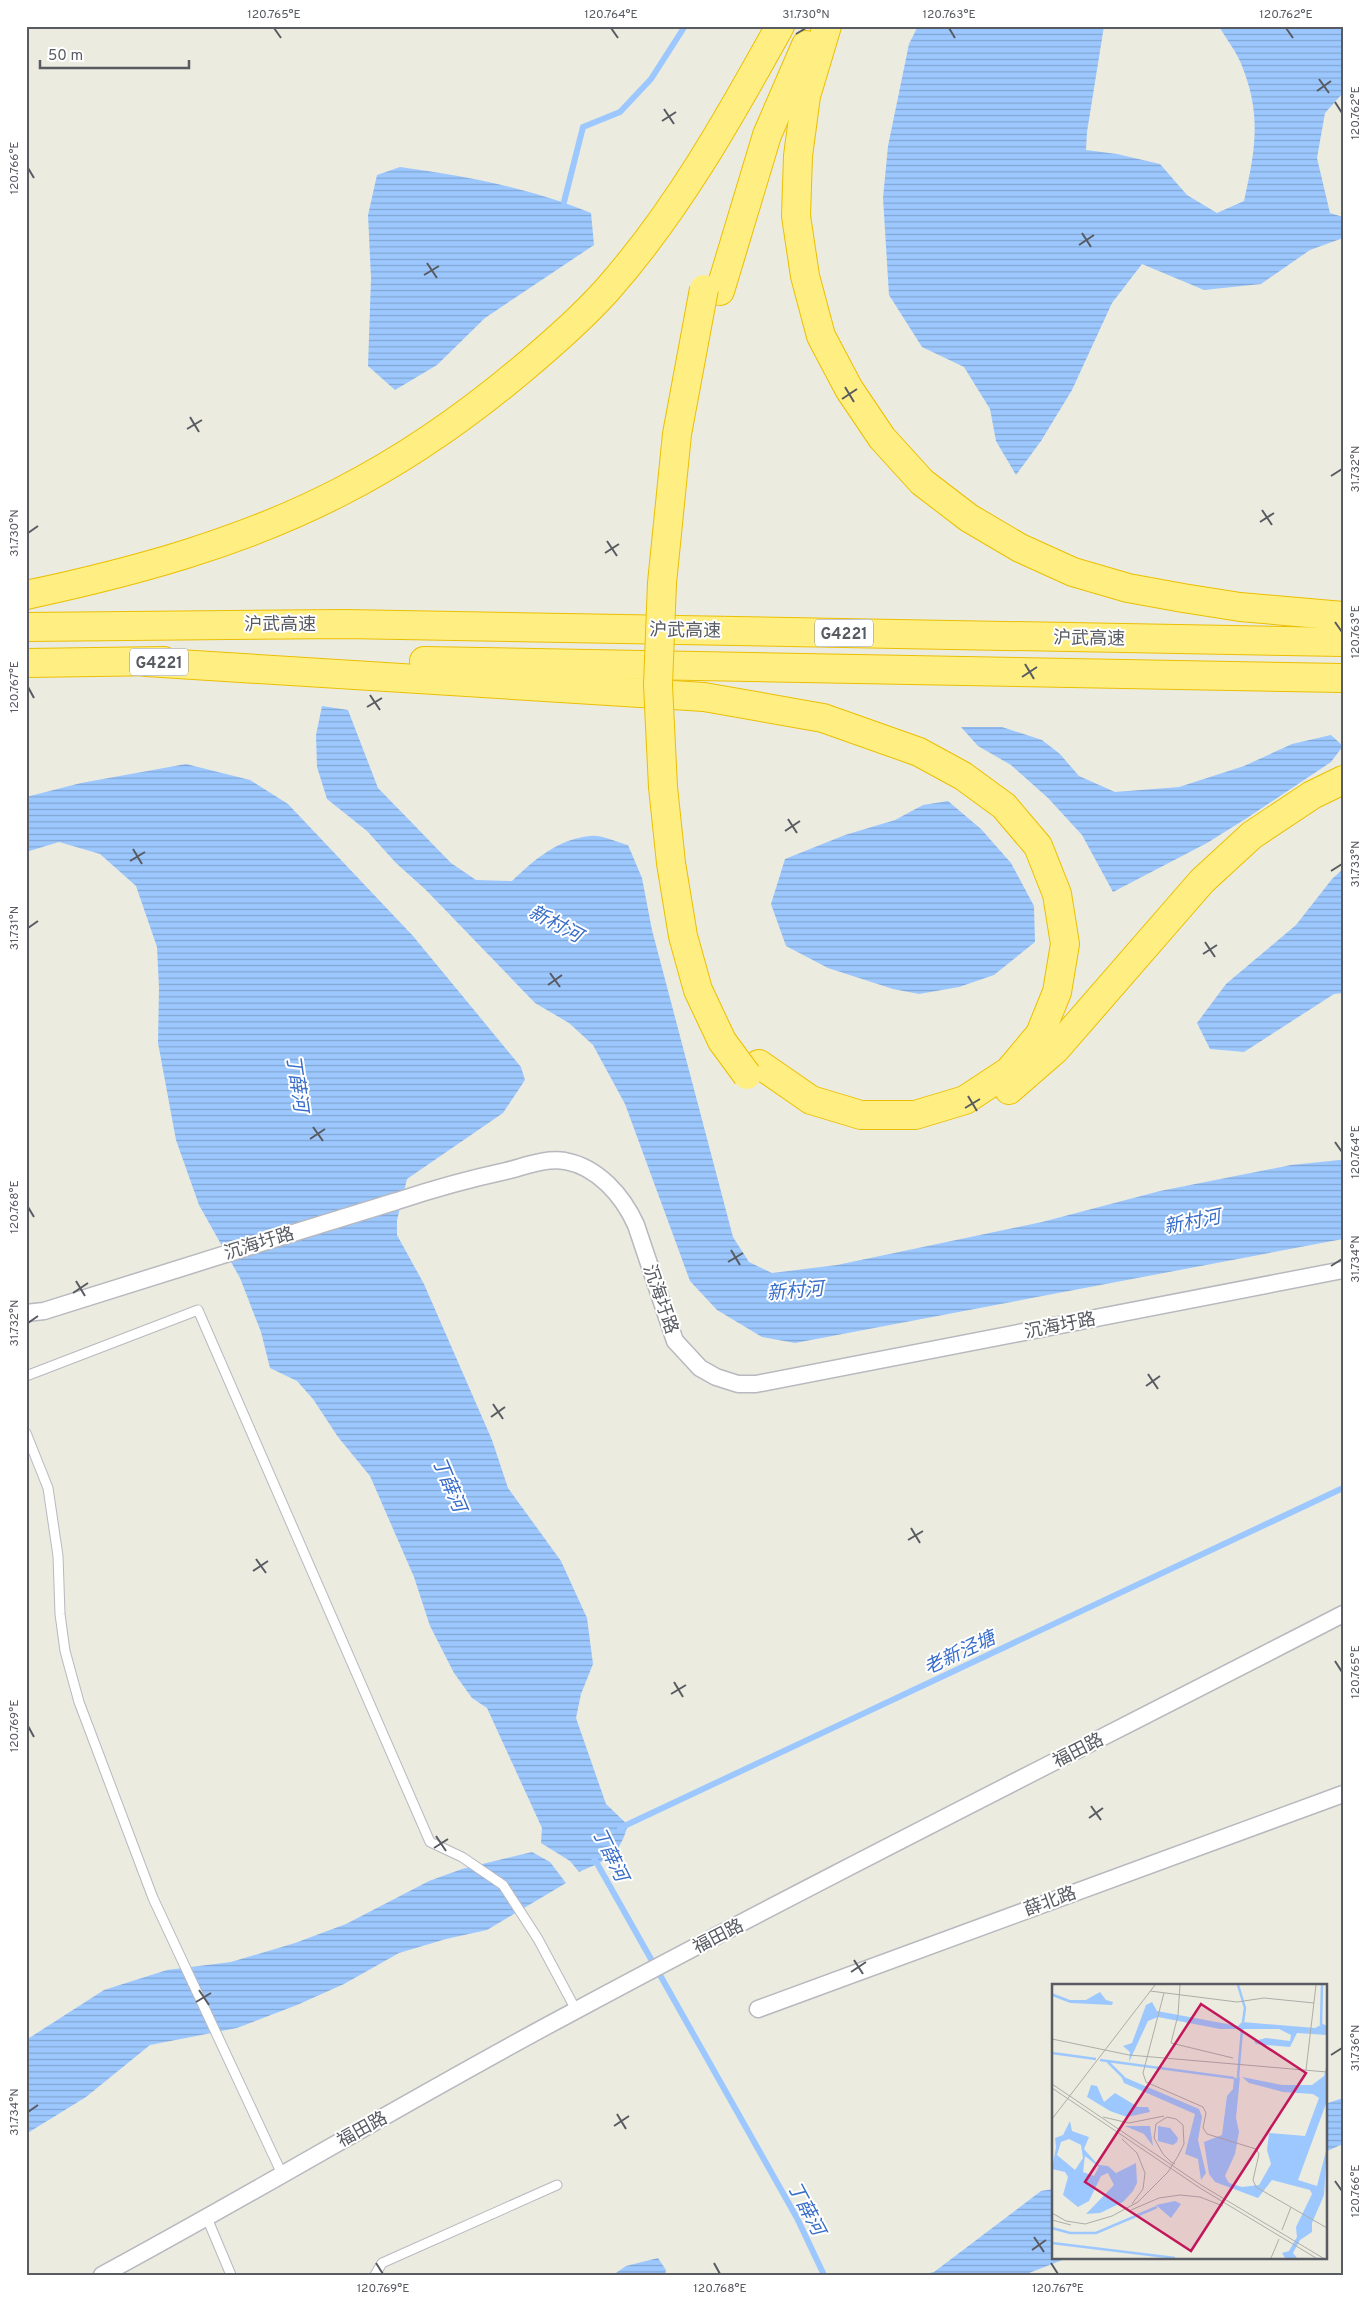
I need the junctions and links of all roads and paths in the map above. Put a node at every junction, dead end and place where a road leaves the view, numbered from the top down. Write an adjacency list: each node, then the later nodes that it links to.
1 (780, 26): 6 (highway)
2 (797, 26): 5 (highway)
3 (815, 26): 5 (highway)
4 (826, 26): 7 (highway)
5 (712, 290): 14 (highway)
6 (26, 594)
7 (1343, 616)
8 (26, 627): 9 (highway, 沪武高速 / G4221)
9 (1343, 642)
10 (146, 662): 11 (highway, 沪武高速 / G4221); 12 (highway, 沪武高速 / G4221); 14 (highway)
11 (26, 663)
12 (1343, 678)
13 (1343, 780): 14 (highway)
14 (753, 1069)
15 (1343, 1270): 16 (street, 沉海圩路)
16 (26, 1312)
17 (26, 1376): 22 (lane)
18 (26, 1434): 23 (lane)
19 (1343, 1614): 22 (street, 福田路)
20 (1343, 1794): 21 (street, 薛北路)
21 (758, 2009)
22 (576, 2010): 23 (street, 福田路)
23 (282, 2174): 25 (street, 福田路)
24 (557, 2185): 28 (lane)
25 (207, 2218): 26 (street, 福田路); 27 (lane)
26 (102, 2275)
27 (231, 2275)
28 (376, 2275)

